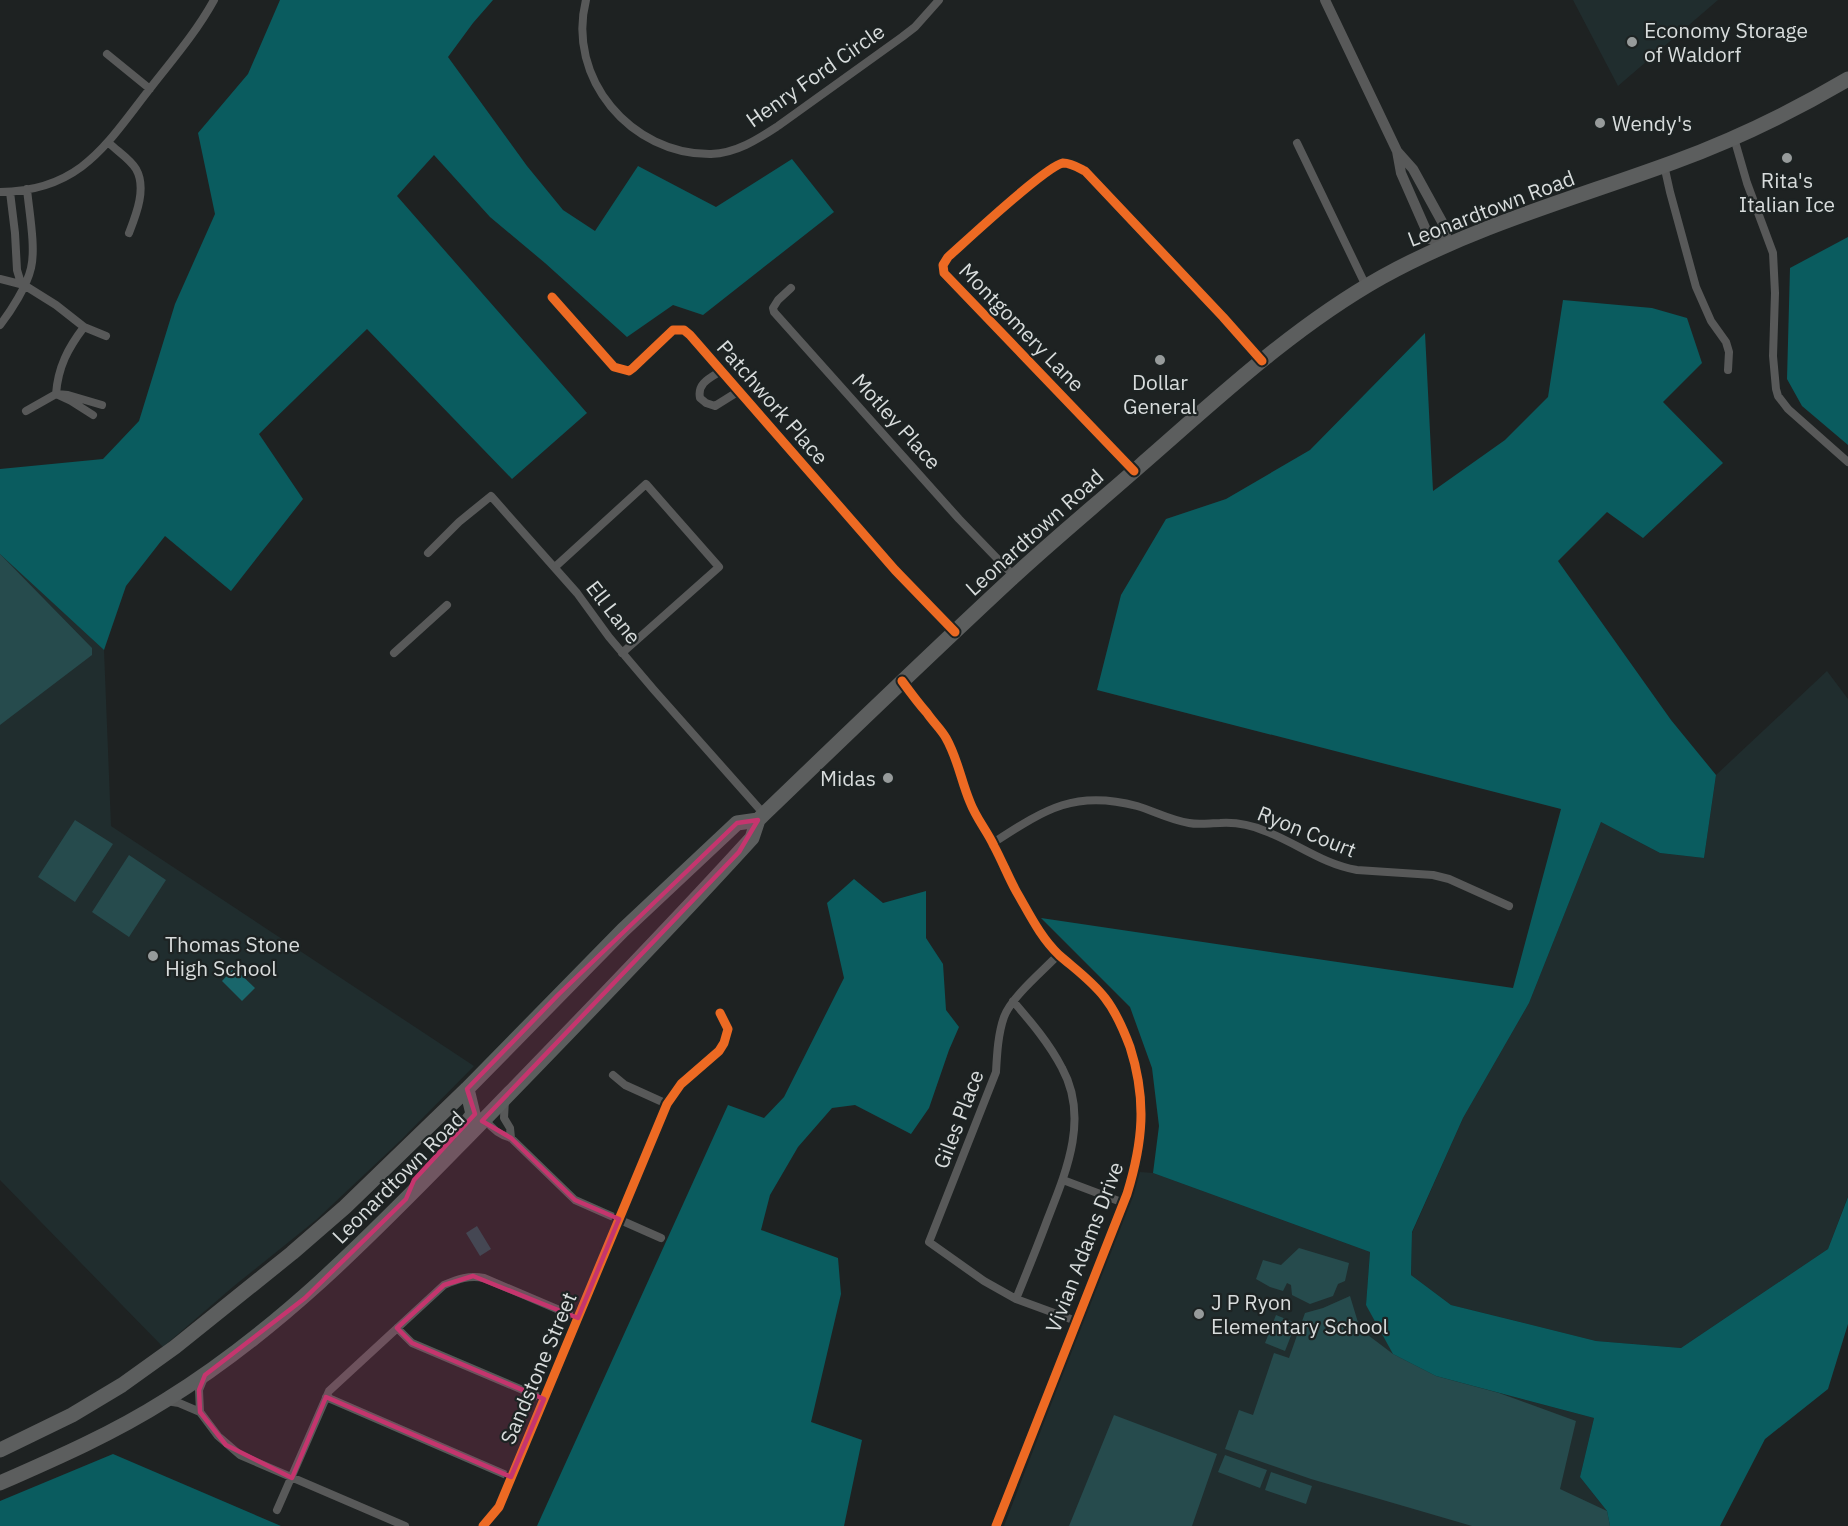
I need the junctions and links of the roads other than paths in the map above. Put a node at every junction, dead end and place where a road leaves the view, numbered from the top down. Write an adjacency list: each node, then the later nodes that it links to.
1 (214, 0): 7 (street)
2 (586, 0): 3 (street, Henry Ford Circle)
3 (939, 0)
4 (1325, 0): 11 (street)
5 (107, 54): 7 (street)
6 (1848, 79): 8 (highway, Leonardtown Road)
7 (150, 89): 9 (street)
8 (1734, 138): 12 (highway, Leonardtown Road); 34 (street)
9 (109, 143): 13 (street); 16 (street)
10 (1297, 143): 20 (street)
11 (1397, 151): 17 (street); 17 (street)
12 (1664, 165): 17 (highway, Leonardtown Road); 27 (street)
13 (27, 189): 15 (street); 19 (street)
14 (0, 192): 15 (street)
15 (10, 192): 19 (street)
16 (129, 233)
17 (1446, 245): 20 (highway, Leonardtown Road)
18 (0, 279): 19 (street)
19 (24, 285): 23 (street); 24 (street)
20 (1366, 286): 26 (highway, Leonardtown Road)
21 (790, 288): 38 (street, Motley Place)
22 (552, 297): 28 (street, Patchwork Place)
23 (0, 325)
24 (84, 327): 25 (street); 30 (street)
25 (106, 336)
26 (1262, 361): 35 (highway, Leonardtown Road); 35 (street, Montgomery Lane)
27 (1728, 370)
28 (721, 371): 29 (street, Patchwork Place); 29 (street)
29 (739, 391): 40 (street, Patchwork Place)
30 (56, 394): 31 (street); 32 (street); 33 (street)
31 (102, 405)
32 (26, 411)
33 (93, 416)
34 (1848, 462)
35 (1134, 471): 38 (highway, Leonardtown Road)
36 (428, 553): 37 (street, Ell Lane)
37 (555, 567): 42 (street, Ell Lane); 42 (street)
38 (1014, 576): 40 (highway, Leonardtown Road)
39 (447, 605): 41 (street)
40 (955, 632): 43 (highway, Leonardtown Road)
41 (393, 653)
42 (622, 653): 44 (street, Ell Lane)
43 (902, 681): 44 (highway, Leonardtown Road); 45 (street, Vivian Adams Drive)
44 (761, 817): 50 (highway, Leonardtown Road); 53 (highway, Leonardtown Road)
45 (993, 843): 46 (street, Ryon Court); 47 (street, Vivian Adams Drive)
46 (1509, 906)
47 (1059, 954): 48 (street, Giles Place); 59 (street, Vivian Adams Drive)
48 (1013, 1001): 57 (street); 62 (street, Giles Place)
49 (720, 1013): 54 (street, Sandstone Street)
50 (516, 1038): 52 (highway, Leonardtown Road); 55 (highway)
51 (613, 1075): 54 (street)
52 (467, 1089): 58 (highway); 71 (highway, Leonardtown Road)
53 (505, 1099): 55 (highway, Leonardtown Road); 56 (street)
54 (667, 1104): 60 (street, Sandstone Street)
55 (485, 1119): 56 (street); 58 (highway, Leonardtown Road)
56 (511, 1138): 60 (street)
57 (1063, 1180): 59 (street); 62 (street)
58 (406, 1199): 66 (highway, Leonardtown Road)
59 (1124, 1203): 64 (street, Vivian Adams Drive)
60 (619, 1219): 61 (street); 63 (street, Sandstone Street)
61 (661, 1238)
62 (1016, 1299): 64 (street)
63 (578, 1318): 65 (street); 68 (street, Sandstone Street)
64 (1076, 1321): 78 (street, Vivian Adams Drive)
65 (397, 1328): 67 (street); 68 (street)
66 (205, 1375): 69 (highway, Leonardtown Road); 70 (street)
67 (326, 1397): 72 (street); 73 (street)
68 (544, 1399): 72 (street, Sandstone Street)
69 (166, 1401): 70 (street); 74 (highway, Leonardtown Road)
70 (200, 1412): 73 (street)
71 (0, 1450)
72 (511, 1477): 77 (street, Sandstone Street)
73 (292, 1478): 75 (street); 76 (street)
74 (0, 1482)
75 (277, 1510)
76 (405, 1526)
77 (483, 1526)
78 (996, 1526)

